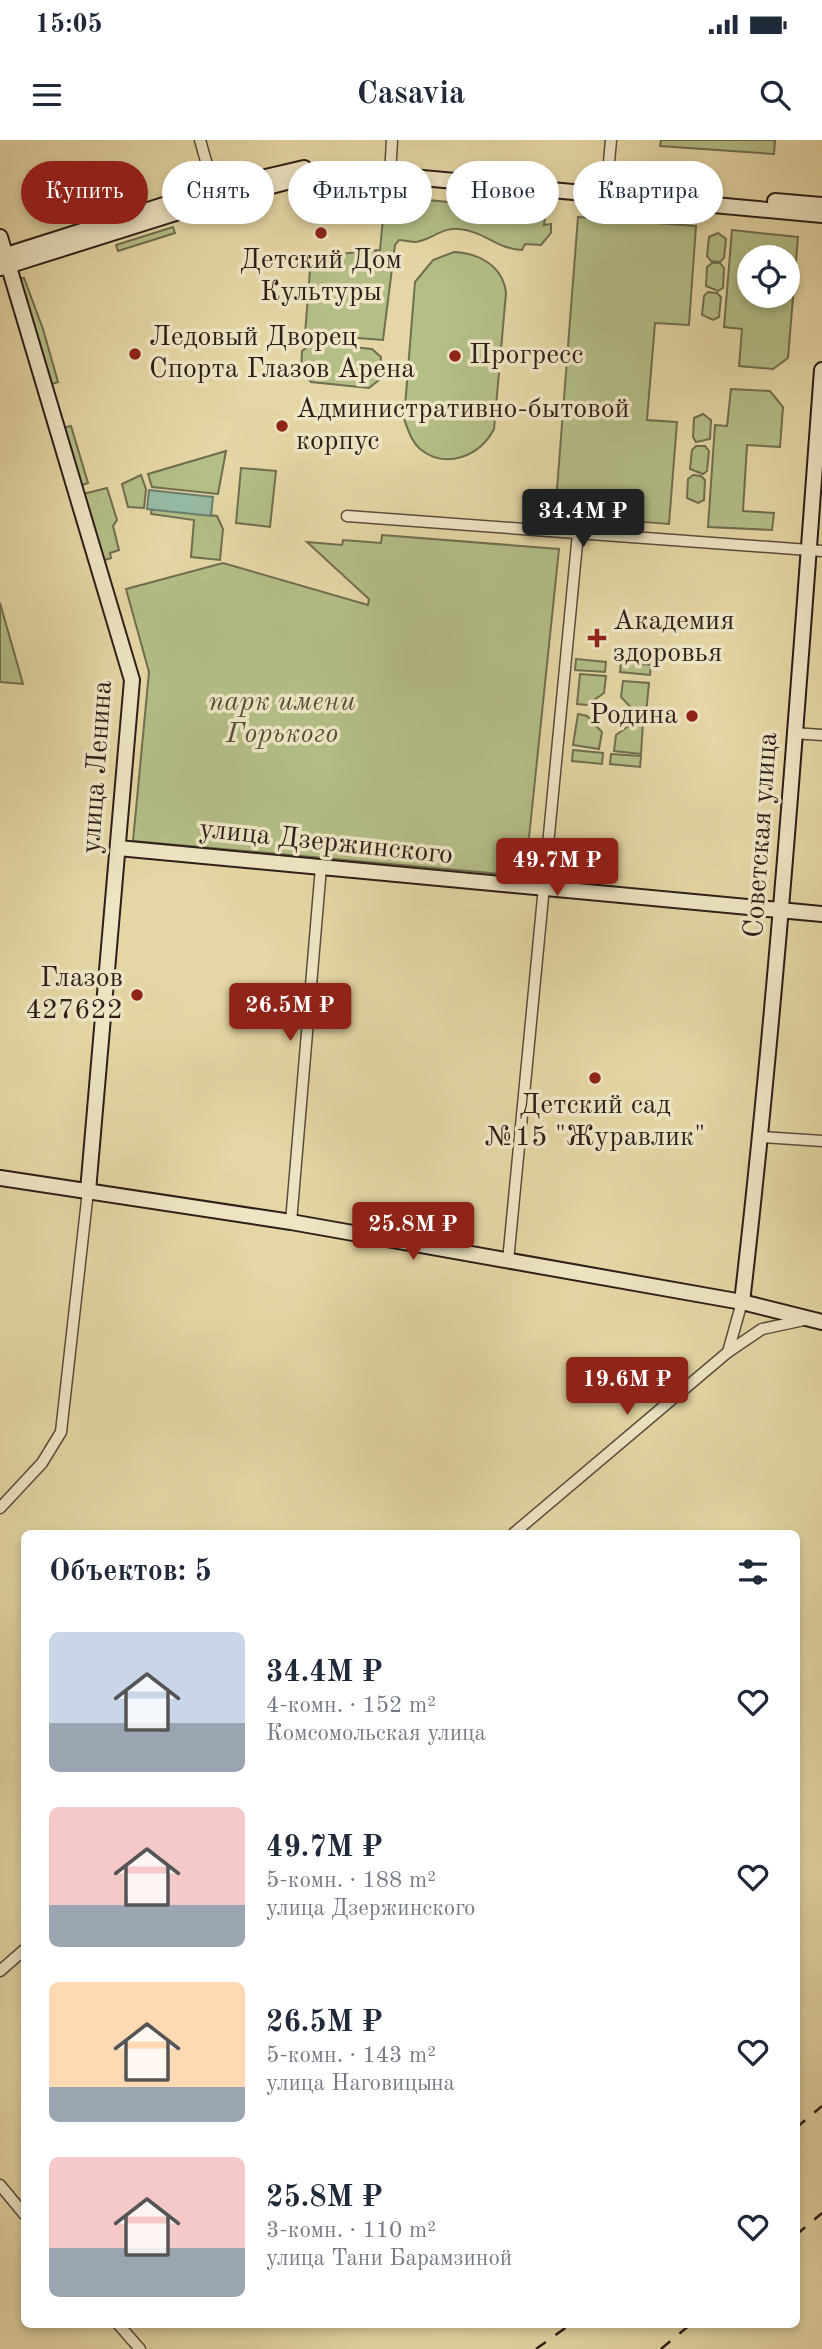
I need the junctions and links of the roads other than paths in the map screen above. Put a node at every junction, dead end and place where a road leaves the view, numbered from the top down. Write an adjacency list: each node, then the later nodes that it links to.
1 (200, 140): 4 (street)
2 (392, 140): 5 (street)
3 (611, 140): 6 (street)
4 (206, 161)
5 (391, 161)
6 (609, 161)
7 (432, 176): 8 (street)
8 (573, 189)
9 (723, 199): 11 (street)
10 (723, 204): 13 (street)
11 (822, 205)
12 (162, 212): 15 (street)
13 (822, 215)
14 (0, 237): 15 (street, улица Ленина)
15 (3, 262): 22 (street, улица Ленина)
16 (822, 370): 19 (street, Советская улица)
17 (347, 516): 18 (street)
18 (578, 533): 19 (street); 24 (street)
19 (816, 550): 20 (street, Советская улица)
20 (793, 733): 21 (street); 25 (street, Советская улица)
21 (822, 735)
22 (118, 848): 23 (street, улица Дзержинского); 30 (street, улица Ленина)
23 (321, 867): 24 (street, улица Дзержинского); 31 (street)
24 (542, 889): 25 (street, улица Дзержинского); 32 (street)
25 (782, 911): 26 (street, улица Дзержинского); 27 (street, Советская улица)
26 (822, 914)
27 (761, 1137): 28 (street); 33 (street, Советская улица)
28 (822, 1141)
29 (0, 1178): 30 (street)
30 (88, 1191): 31 (street); 36 (street)
31 (292, 1222): 32 (street)
32 (508, 1261): 33 (street)
33 (742, 1302): 34 (street); 35 (street)
34 (816, 1321): 35 (street)
35 (728, 1352): 37 (street)
36 (0, 1508)
37 (518, 1530)
38 (21, 1953): 39 (street)
39 (0, 1971)
40 (0, 2185): 41 (street)
41 (21, 2210)
42 (122, 2328): 43 (street)
43 (140, 2349)

